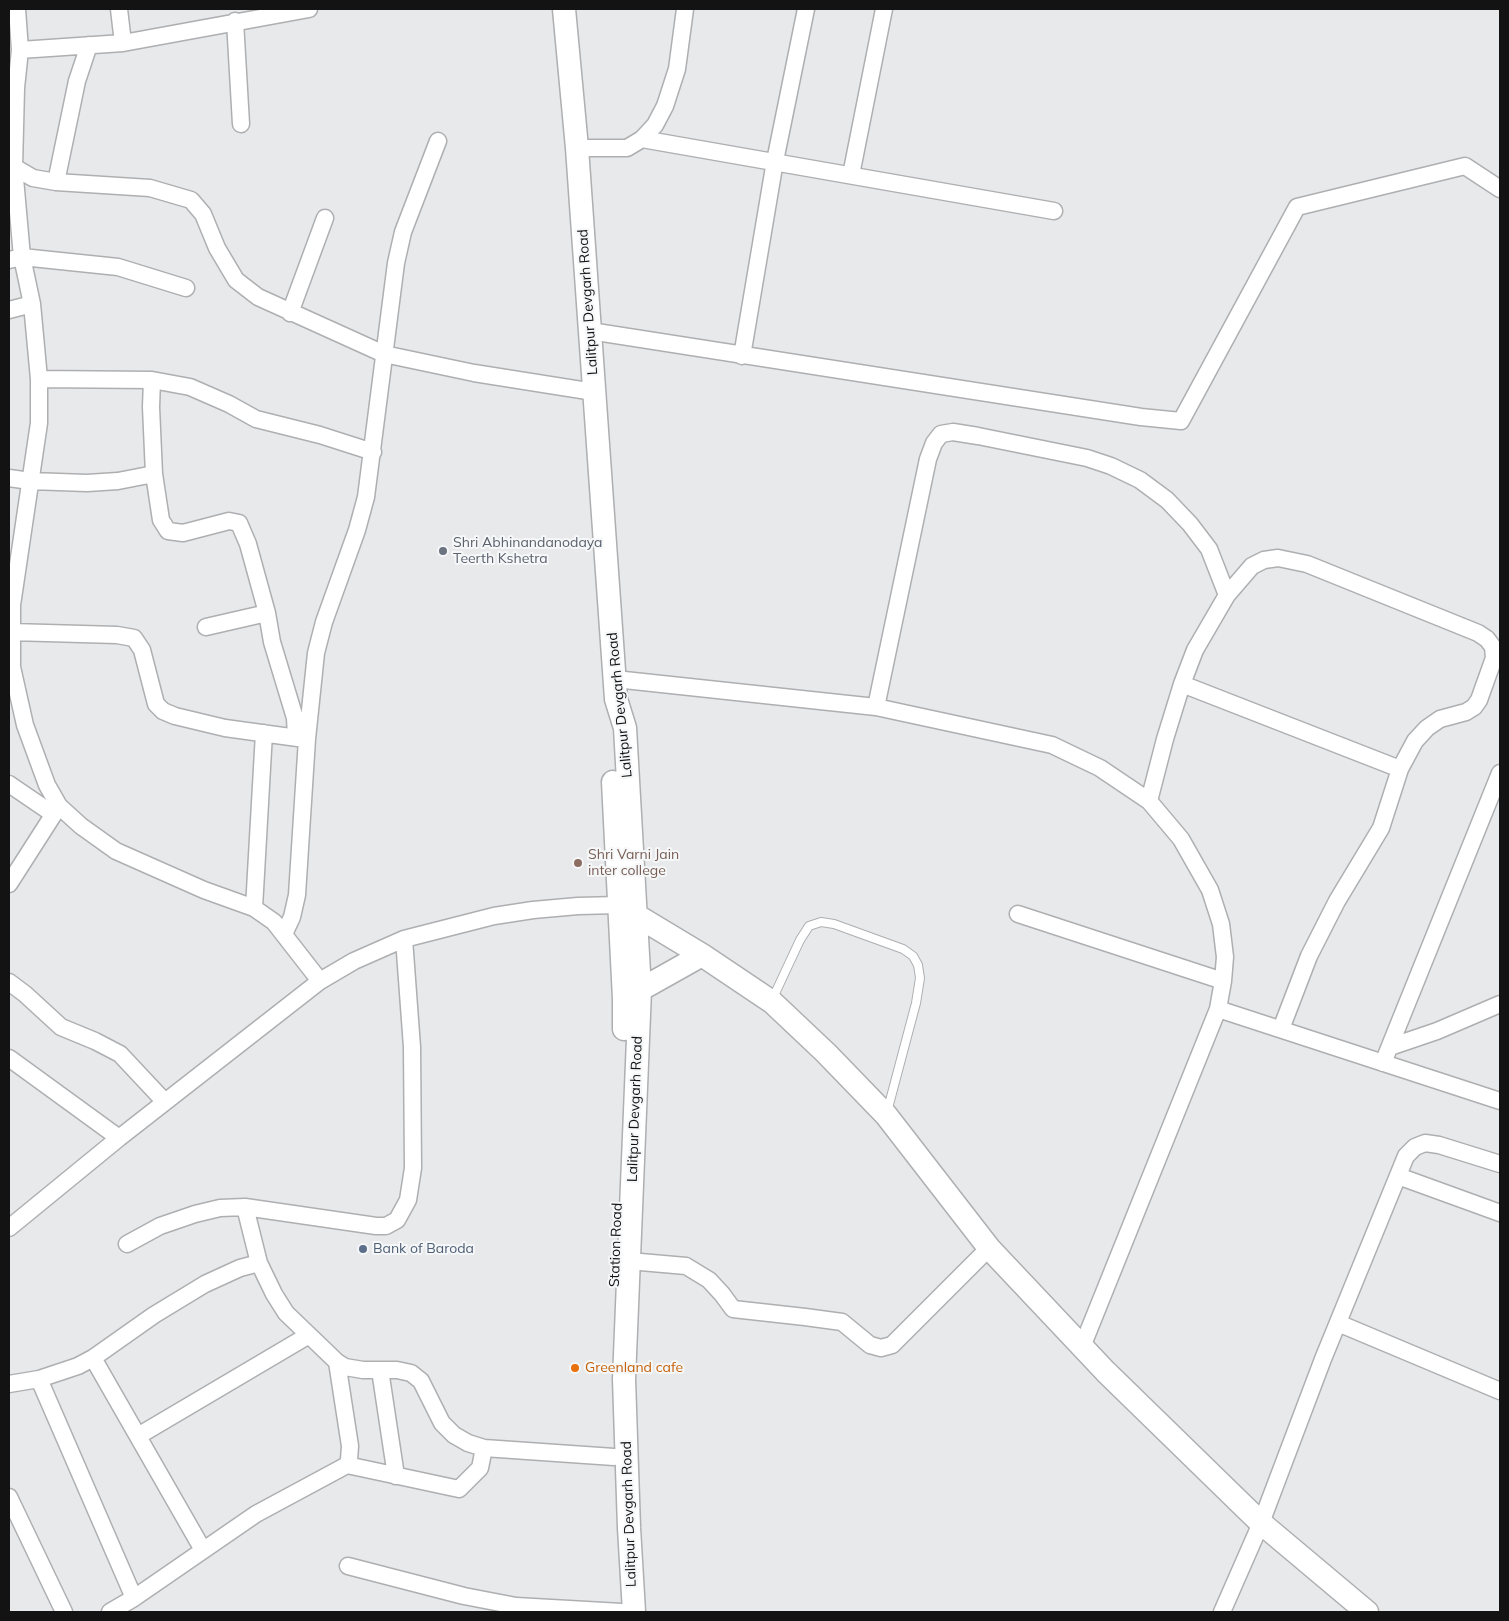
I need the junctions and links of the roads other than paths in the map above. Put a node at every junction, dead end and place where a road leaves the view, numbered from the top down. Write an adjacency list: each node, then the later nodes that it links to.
1 (16, 9): 12 (street)
2 (119, 9): 10 (street)
3 (309, 9): 9 (street)
4 (564, 9): 17 (main road, Lalitpur Devgarh Road)
5 (685, 9): 15 (street)
6 (806, 9): 18 (street)
7 (884, 9): 20 (street)
8 (215, 17): 9 (street); 10 (street)
9 (235, 21): 14 (street)
10 (123, 42): 11 (street)
11 (89, 45): 12 (street); 21 (street)
12 (20, 50): 13 (street)
13 (13, 88): 19 (street)
14 (240, 124)
15 (642, 139): 17 (street); 18 (street)
16 (438, 142): 32 (street)
17 (577, 148): 31 (main road, Lalitpur Devgarh Road)
18 (775, 161): 20 (street); 33 (street)
19 (12, 167): 21 (street); 23 (street)
20 (852, 175): 24 (street)
21 (56, 182): 30 (street)
22 (1500, 189): 33 (street)
23 (13, 210): 26 (street)
24 (1054, 212)
25 (325, 218): 30 (street)
26 (15, 258): 27 (street); 28 (street)
27 (186, 288)
28 (32, 304): 29 (street); 34 (street)
29 (9, 310)
30 (290, 313): 32 (street)
31 (590, 331): 33 (street); 36 (main road, Lalitpur Devgarh Road)
32 (384, 354): 36 (street); 37 (street)
33 (742, 356)
34 (39, 379): 35 (street); 40 (street)
35 (152, 380): 37 (street); 38 (street)
36 (594, 392): 46 (main road, Lalitpur Devgarh Road)
37 (373, 452): 49 (street)
38 (154, 474): 40 (street); 42 (street)
39 (9, 478): 40 (street)
40 (30, 481): 44 (street)
41 (1226, 595): 45 (street); 47 (street); 50 (street)
42 (267, 613): 43 (street); 49 (street)
43 (206, 627)
44 (11, 632): 48 (street); 54 (street)
45 (1182, 684): 50 (street); 53 (street)
46 (616, 689): 47 (street); 57 (main road, Lalitpur Devgarh Road)
47 (876, 707): 53 (street)
48 (264, 733): 49 (street); 56 (street)
49 (301, 738): 59 (street)
50 (1400, 770): 69 (street)
51 (1500, 773): 70 (street)
52 (9, 784): 54 (street)
53 (1150, 801): 63 (street)
54 (56, 810): 55 (street); 56 (street)
55 (9, 884)
56 (254, 908): 59 (street)
57 (627, 911): 60 (street); 61 (main road); 65 (main road, Lalitpur Devgarh Road)
58 (1018, 914): 63 (street)
59 (284, 934): 62 (street)
60 (404, 939): 62 (street); 79 (street)
61 (702, 955): 65 (main road); 66 (main road)
62 (320, 980): 73 (street)
63 (1223, 981): 68 (street)
64 (9, 982): 73 (street)
65 (632, 994): 84 (main road, Lalitpur Devgarh Road); 97 (main road, Station Road)
66 (772, 1002): 75 (main road); 75 (lane)
67 (1500, 1004): 70 (street)
68 (1218, 1009): 69 (street); 88 (street)
69 (1280, 1029): 72 (street)
70 (1390, 1047): 72 (street)
71 (9, 1058): 76 (street)
72 (1383, 1063): 74 (street)
73 (165, 1102): 76 (street)
74 (1500, 1102)
75 (886, 1115): 83 (main road)
76 (119, 1138): 81 (street)
77 (1500, 1164): 78 (street)
78 (1398, 1176): 80 (street); 86 (street)
79 (245, 1207): 82 (street); 85 (street)
80 (1500, 1213)
81 (9, 1228)
82 (127, 1244)
83 (989, 1248): 84 (street); 88 (main road)
84 (629, 1261): 108 (main road, Lalitpur Devgarh Road)
85 (259, 1263): 87 (street); 89 (street)
86 (1338, 1323): 94 (street); 101 (street)
87 (309, 1335): 90 (street); 95 (street)
88 (1082, 1347): 101 (main road)
89 (93, 1358): 92 (street); 95 (street)
90 (337, 1362): 91 (street); 98 (street)
91 (380, 1370): 96 (street); 99 (street)
92 (39, 1379): 93 (street); 104 (street)
93 (9, 1384)
94 (1500, 1392)
95 (138, 1436): 102 (street)
96 (484, 1448): 97 (street); 99 (street)
97 (614, 1457): 107 (main road, Station Road)
98 (347, 1465): 99 (street); 102 (street)
99 (396, 1476)
100 (9, 1497): 105 (street)
101 (1261, 1523): 109 (street); 110 (main road)
102 (203, 1550): 104 (street)
103 (348, 1566): 107 (street)
104 (134, 1598): 106 (street)
105 (64, 1612)
106 (110, 1612)
107 (622, 1612)
108 (634, 1612)
109 (1222, 1612)
110 (1367, 1612)

